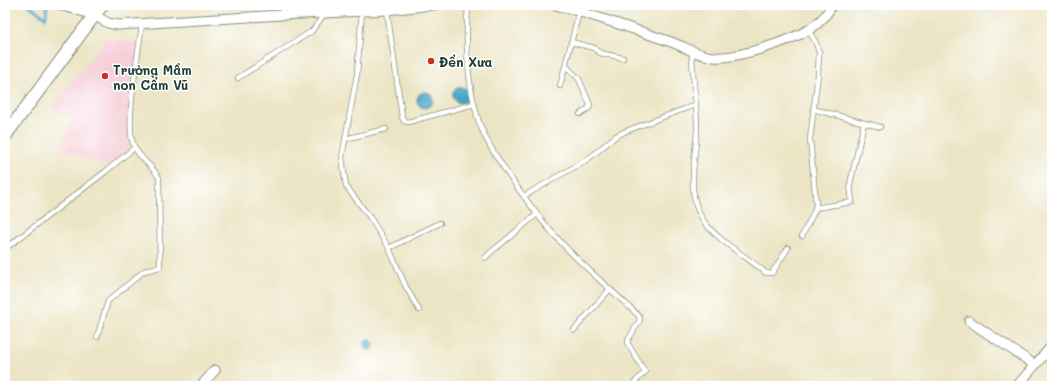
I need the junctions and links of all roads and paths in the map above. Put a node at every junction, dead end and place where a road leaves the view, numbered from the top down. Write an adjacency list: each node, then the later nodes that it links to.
1 (60, 5): 13 (street)
2 (102, 5): 13 (street)
3 (284, 5): 14 (lane)
4 (433, 5): 8 (street)
5 (468, 5): 23 (lane)
6 (555, 5): 9 (street)
7 (832, 5): 16 (street)
8 (423, 6): 10 (street)
9 (580, 8): 17 (lane); 18 (street)
10 (387, 10): 11 (street); 23 (lane)
11 (362, 11): 12 (street); 31 (lane)
12 (325, 13): 14 (street); 21 (lane)
13 (94, 15): 15 (street); 30 (street)
14 (281, 15): 15 (street)
15 (142, 24): 32 (lane)
16 (808, 30): 18 (street); 25 (lane)
17 (571, 42): 19 (lane); 20 (lane)
18 (692, 52): 24 (lane)
19 (623, 58)
20 (566, 66): 22 (lane); 26 (lane)
21 (238, 78)
22 (560, 86)
23 (474, 104): 33 (lane)
24 (695, 105): 33 (lane); 39 (lane)
25 (813, 109): 27 (lane); 34 (lane)
26 (580, 114)
27 (864, 124): 28 (lane); 34 (lane)
28 (880, 127)
29 (386, 129): 31 (lane)
30 (5, 136)
31 (344, 139): 38 (lane)
32 (134, 148): 40 (lane); 46 (lane)
33 (524, 196): 35 (lane)
34 (815, 208): 37 (lane)
35 (536, 215): 41 (lane); 42 (lane)
36 (440, 223): 38 (lane)
37 (802, 236)
38 (389, 248): 43 (lane)
39 (788, 248)
40 (5, 249)
41 (485, 258)
42 (610, 289): 45 (lane); 51 (lane)
43 (419, 310)
44 (969, 321): 48 (street)
45 (574, 330)
46 (97, 337)
47 (1052, 346): 48 (street)
48 (1035, 365): 52 (street)
49 (215, 370): 50 (street)
50 (201, 386)
51 (630, 386)
52 (1017, 386)

